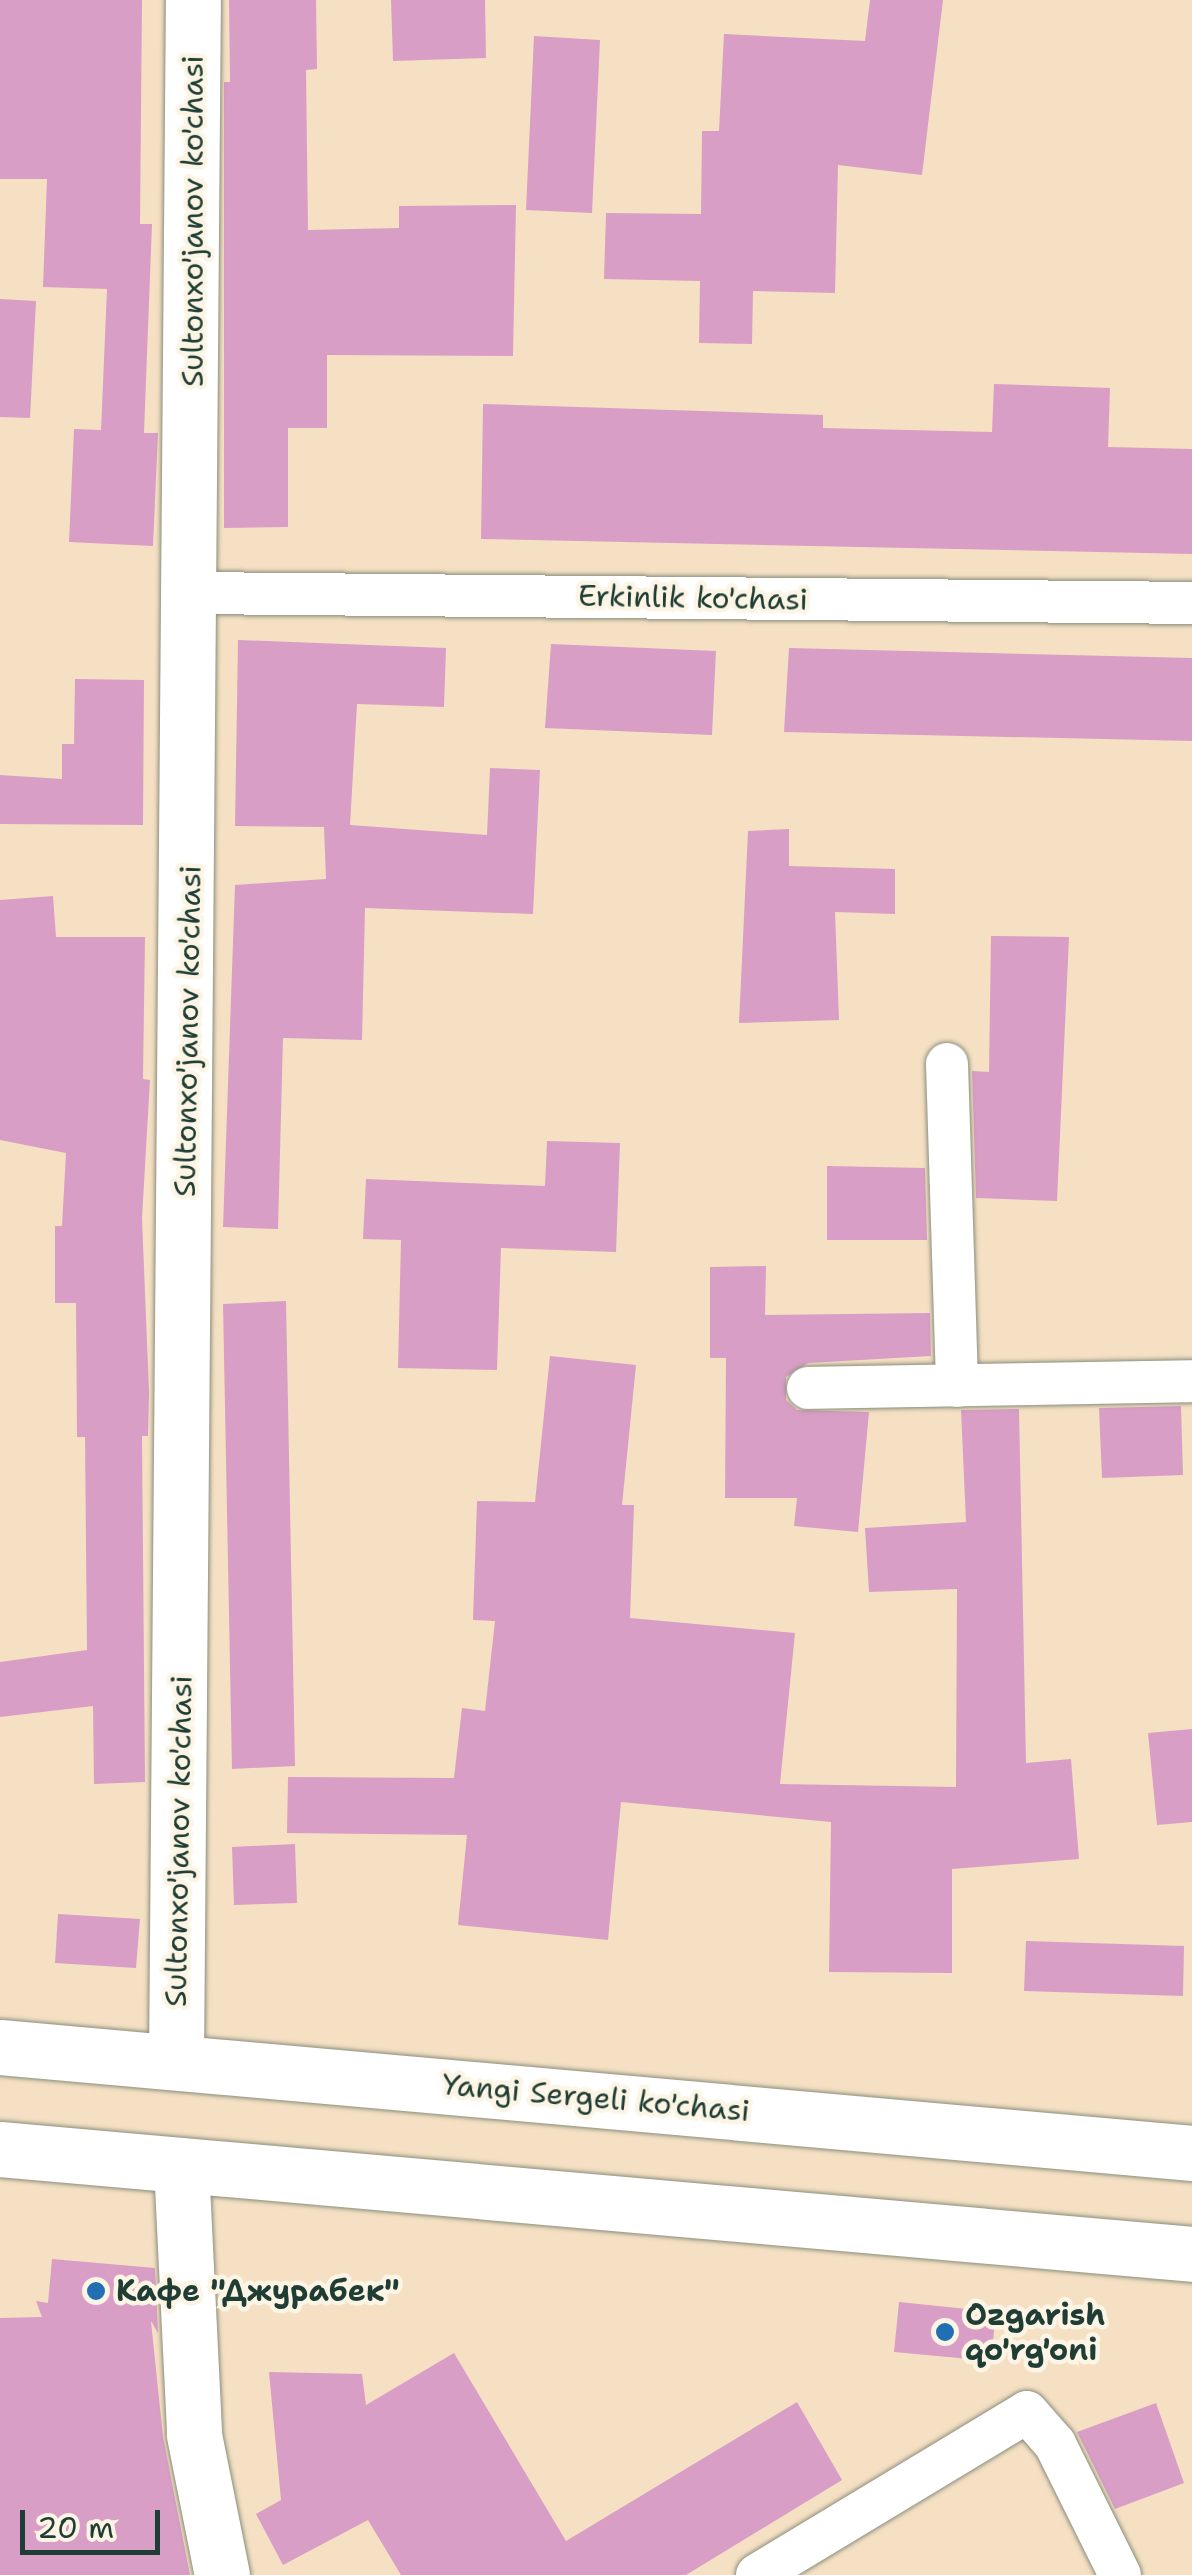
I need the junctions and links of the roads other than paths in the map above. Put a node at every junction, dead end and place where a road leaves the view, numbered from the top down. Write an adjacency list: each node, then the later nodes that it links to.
1 (193, 0): 2 (street, Sultonxo'janov ko'chasi)
2 (194, 593): 3 (street, Erkinlik ko'chasi); 9 (street, Sultonxo'janov ko'chasi)
3 (1192, 604)
4 (947, 1064): 6 (street)
5 (1192, 1381): 6 (street)
6 (957, 1386): 7 (street)
7 (808, 1388)
8 (0, 2047): 9 (street, Yangi Sergeli ko'chasi)
9 (176, 2062): 11 (street, Yangi Sergeli ko'chasi)
10 (0, 2149): 12 (street)
11 (1192, 2152)
12 (182, 2165): 13 (street); 14 (street)
13 (1192, 2254)
14 (222, 2575)
15 (757, 2575): 16 (street)
16 (1120, 2575)

